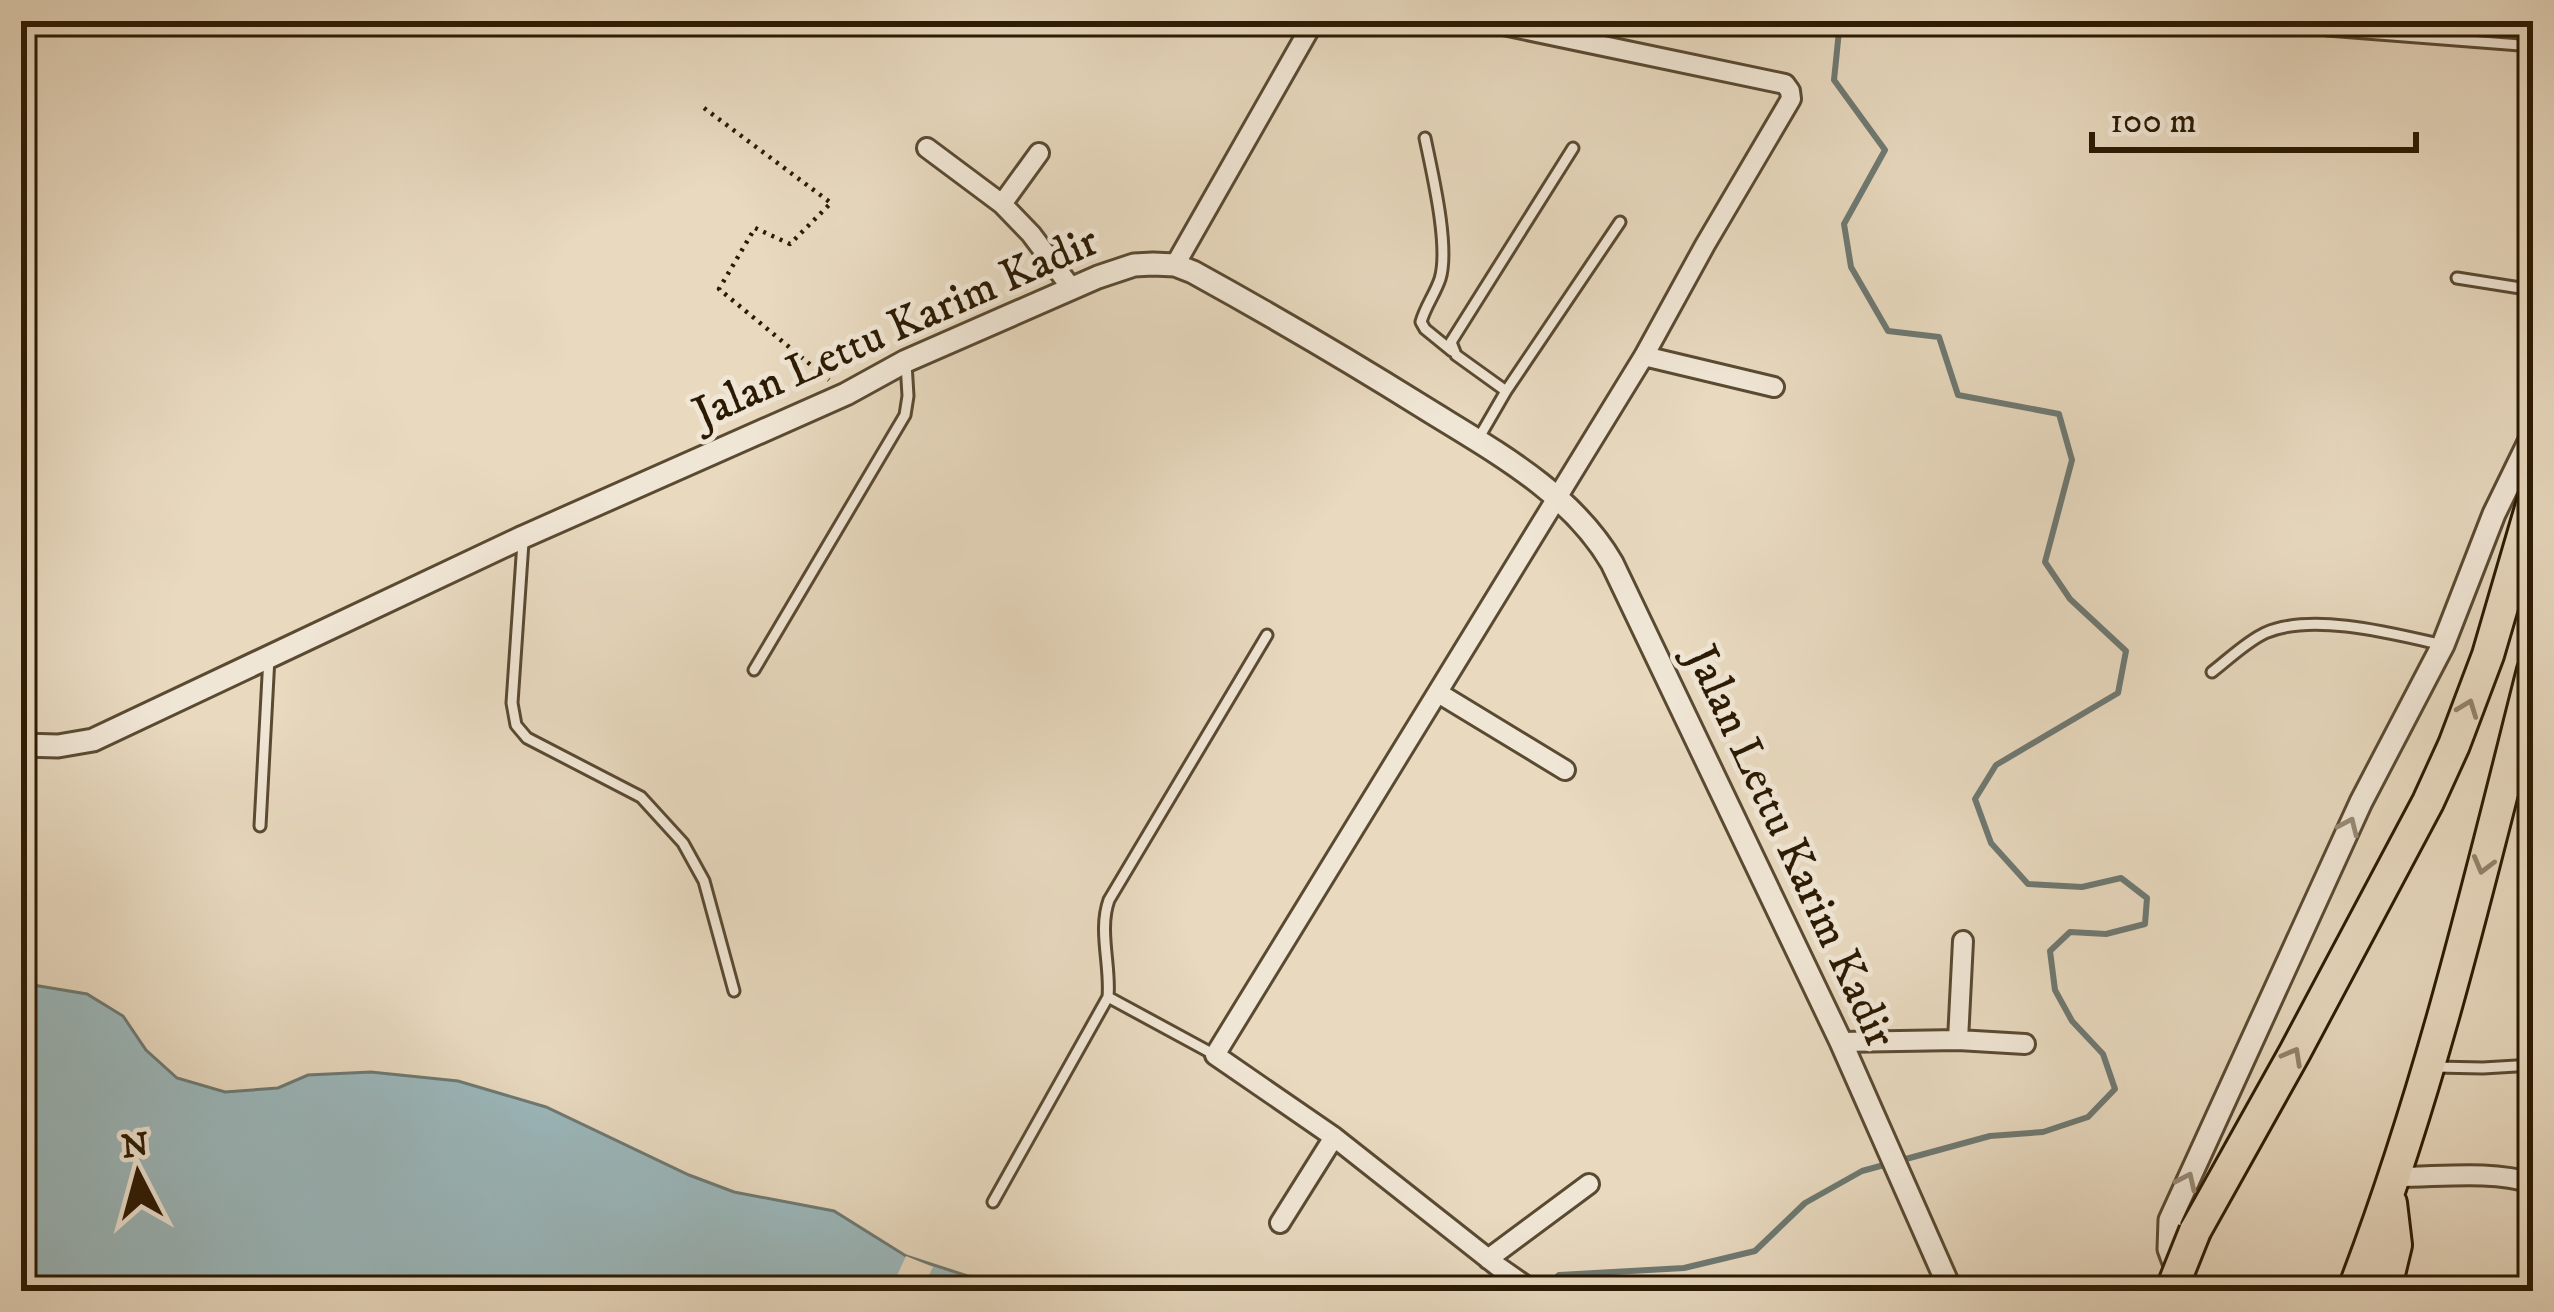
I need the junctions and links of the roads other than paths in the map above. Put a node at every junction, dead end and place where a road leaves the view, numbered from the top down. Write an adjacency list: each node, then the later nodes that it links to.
1 (1314, 21): 11 (street)
2 (1484, 21): 16 (street)
3 (2308, 21): 4 (lane)
4 (2533, 46)
5 (1425, 138): 15 (lane)
6 (927, 148): 9 (street)
7 (1573, 148): 15 (lane)
8 (1040, 153): 9 (street)
9 (1002, 204): 13 (street)
10 (1620, 222): 19 (lane)
11 (1175, 265): 13 (street, Jalan Lettu Karim Kadir); 21 (street, Jalan Lettu Karim Kadir)
12 (2457, 278): 14 (lane)
13 (1072, 289): 17 (street, Jalan Lettu Karim Kadir)
14 (2533, 290)
15 (1452, 351): 19 (lane)
16 (1644, 356): 18 (street); 22 (street)
17 (906, 361): 24 (street, Jalan Lettu Karim Kadir); 28 (lane)
18 (1774, 387)
19 (1507, 391): 21 (lane)
20 (2533, 434): 26 (street)
21 (1477, 441): 22 (street, Jalan Lettu Karim Kadir)
22 (1558, 497): 31 (street); 40 (street, Jalan Lettu Karim Kadir)
23 (2533, 501): 54 (highway, one-way to 23, bridge)
24 (523, 536): 27 (street, Jalan Lettu Karim Kadir); 37 (lane)
25 (1267, 634): 38 (lane)
26 (2443, 644): 30 (lane); 55 (street, one-way to 26)
27 (269, 657): 32 (street, Jalan Lettu Karim Kadir); 35 (lane)
28 (754, 670)
29 (2533, 670): 34 (highway)
30 (2212, 672)
31 (1440, 694): 33 (street); 42 (street)
32 (21, 745)
33 (1565, 770)
34 (2518, 791): 44 (highway, one-way to 44)
35 (260, 826)
36 (1963, 941): 39 (street)
37 (734, 991)
38 (1108, 997): 42 (lane); 49 (lane)
39 (1958, 1040): 40 (street); 41 (street)
40 (1841, 1042): 53 (street, Jalan Lettu Karim Kadir)
41 (2025, 1045)
42 (1215, 1055): 45 (street)
43 (2533, 1065): 44 (lane)
44 (2430, 1067): 48 (highway)
45 (1334, 1137): 50 (street); 51 (street)
46 (2533, 1183): 48 (street)
47 (1589, 1184): 51 (street)
48 (2392, 1187): 56 (highway); 57 (highway)
49 (993, 1202)
50 (1280, 1223)
51 (1488, 1259): 52 (street)
52 (1529, 1288)
53 (1951, 1291)
54 (2171, 1291)
55 (2184, 1291)
56 (2354, 1291)
57 (2385, 1291)

